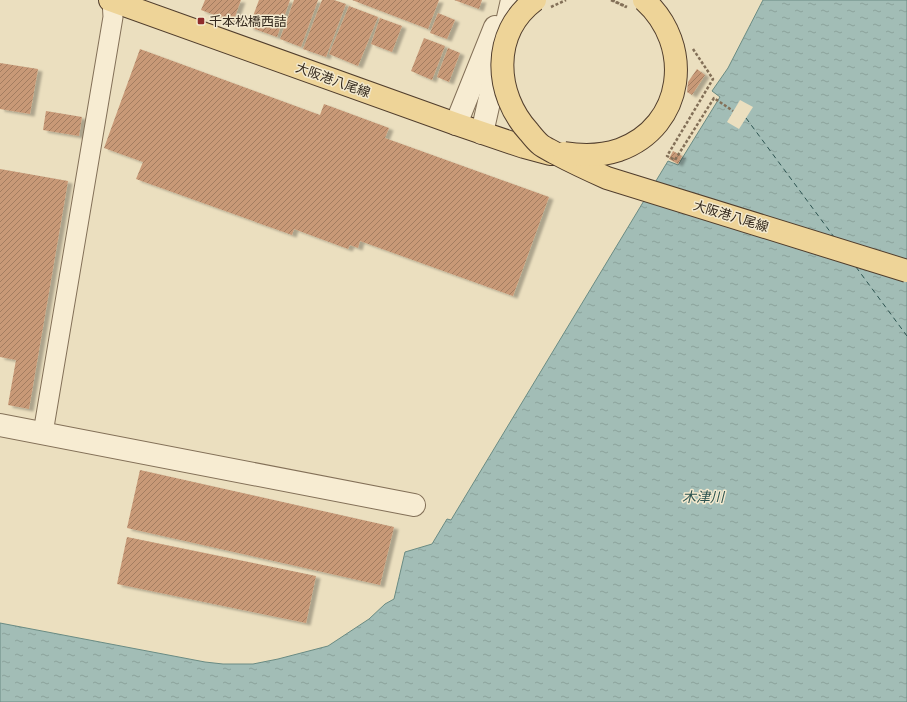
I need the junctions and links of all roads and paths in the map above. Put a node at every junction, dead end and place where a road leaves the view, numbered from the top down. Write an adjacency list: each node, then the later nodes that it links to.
1 (111, 0): 10 (main road, 大阪港八尾線); 14 (street)
2 (505, 0): 10 (street)
3 (512, 0): 11 (street)
4 (566, 0): 7 (path, bridge)
5 (612, 0): 6 (path, bridge)
6 (636, 4): 7 (main road, bridge); 11 (main road, 大阪港八尾線, bridge)
7 (542, 5): 12 (main road, 大阪港八尾線, bridge)
8 (692, 48): 9 (path)
9 (733, 111)
10 (456, 124): 11 (main road, 大阪港八尾線)
11 (482, 133)
12 (907, 271)
13 (0, 425): 14 (street)
14 (43, 433): 15 (street)
15 (414, 505)

